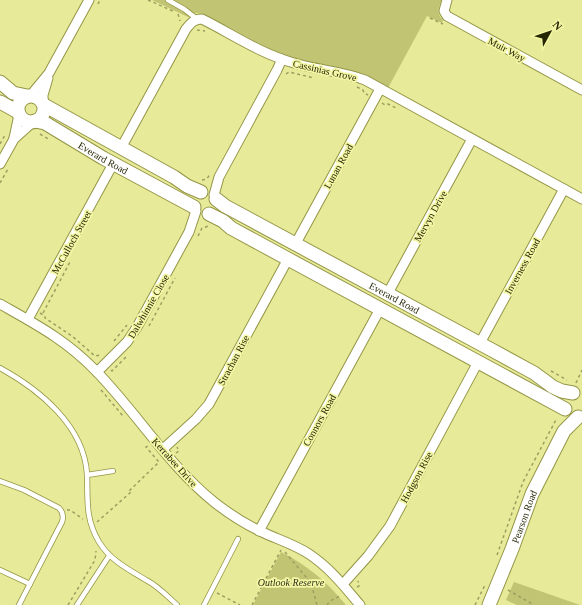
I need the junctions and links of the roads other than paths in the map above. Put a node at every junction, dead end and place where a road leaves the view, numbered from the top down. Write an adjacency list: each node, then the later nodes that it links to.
1 (89, 0): 6 (street)
2 (168, 0): 4 (lane)
3 (447, 0): 9 (street, Muir Way)
4 (197, 19): 5 (street, Cassinias Grove); 17 (street)
5 (282, 59): 8 (street, Cassinias Grove); 21 (street)
6 (49, 73): 10 (street); 12 (street)
7 (0, 82): 10 (street)
8 (380, 89): 16 (street, Cassinias Grove); 24 (street, Lunan Road)
9 (582, 90)
10 (29, 96): 12 (street); 13 (street)
11 (0, 102): 13 (street)
12 (43, 104): 14 (street); 17 (street, Everard Road)
13 (19, 113): 14 (street); 15 (street)
14 (34, 121): 15 (street); 19 (street, Everard Road)
15 (14, 139): 18 (street)
16 (472, 139): 20 (street, Cassinias Grove); 28 (street, Mervyn Drive)
17 (121, 148): 21 (street, Everard Road)
18 (0, 164)
19 (113, 164): 23 (street, Everard Road); 31 (street, McCulloch Street)
20 (564, 189): 22 (street, Cassinias Grove); 32 (street, Inverness Road)
21 (207, 191): 23 (street); 23 (street); 24 (street, Everard Road)
22 (582, 199)
23 (201, 212): 25 (street, Everard Road); 35 (street, Dalwhinnie Close)
24 (296, 243): 26 (street, Everard Road)
25 (288, 259): 27 (street, Everard Road); 40 (street, Strachan Rise)
26 (342, 268): 27 (street); 28 (street, Everard Road)
27 (333, 283): 30 (street, Everard Road)
28 (388, 293): 32 (street, Everard Road)
29 (0, 304): 31 (street, Kerrabee Drive)
30 (380, 309): 33 (street, Everard Road); 44 (street, Connors Road)
31 (28, 319): 35 (street, Kerrabee Drive)
32 (480, 343): 36 (street, Everard Road)
33 (478, 362): 37 (street, Everard Road); 49 (street, Hodgson Rise)
34 (0, 368): 42 (lane)
35 (97, 372): 40 (street, Kerrabee Drive)
36 (577, 390): 37 (street)
37 (565, 410): 38 (street, Everard Road); 39 (street, Pearson Road)
38 (580, 416): 39 (street, Pearson Road)
39 (564, 431): 55 (street, Pearson Road)
40 (163, 449): 44 (street, Kerrabee Drive)
41 (113, 471): 42 (lane)
42 (87, 475): 46 (lane)
43 (0, 481): 48 (lane)
44 (259, 531): 49 (street, Kerrabee Drive)
45 (238, 539): 53 (lane)
46 (109, 556): 51 (lane); 52 (lane)
47 (0, 570): 48 (lane)
48 (30, 584): 50 (lane)
49 (343, 584): 54 (street, Kerrabee Drive)
50 (19, 605)
51 (77, 605)
52 (176, 605)
53 (204, 605)
54 (360, 605)
55 (489, 605)

